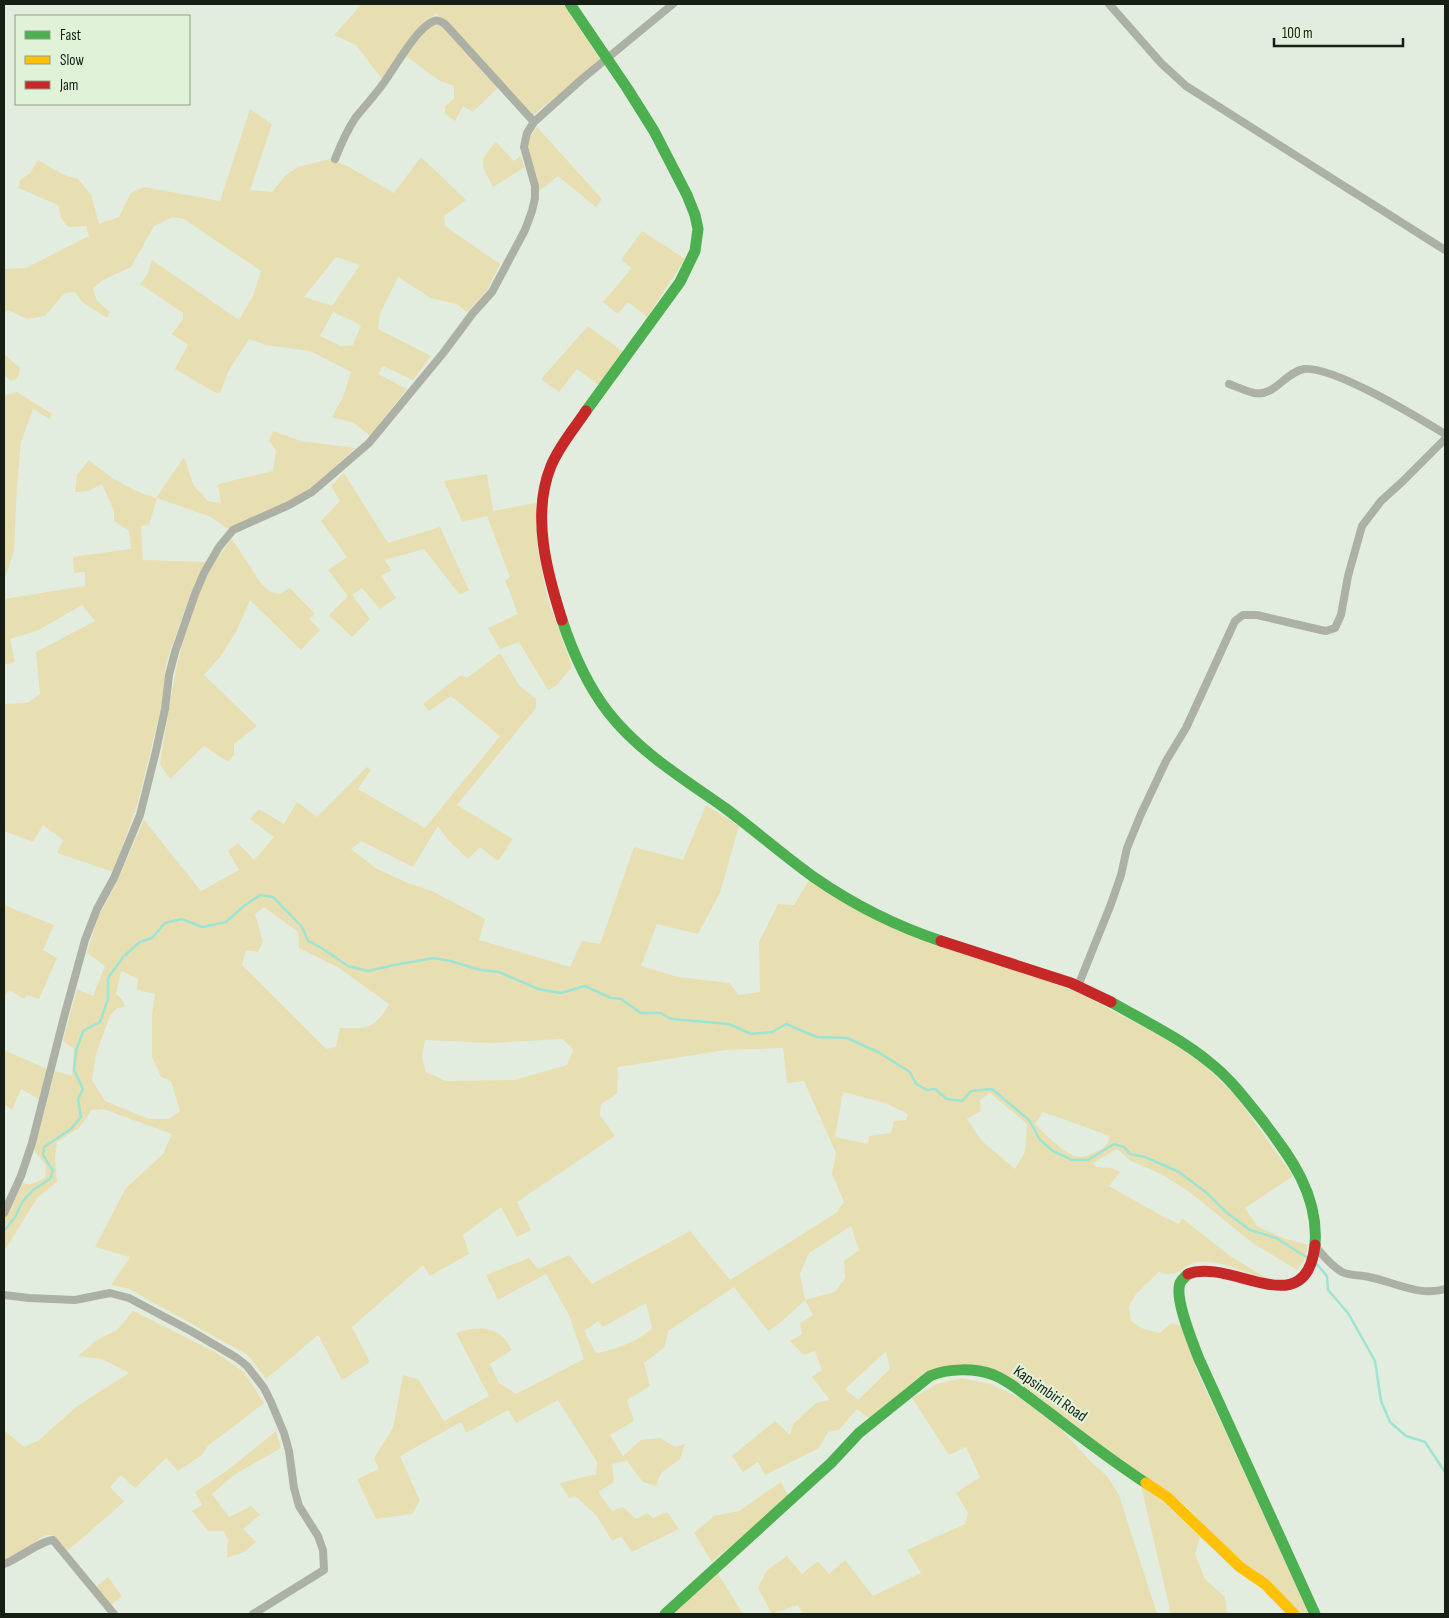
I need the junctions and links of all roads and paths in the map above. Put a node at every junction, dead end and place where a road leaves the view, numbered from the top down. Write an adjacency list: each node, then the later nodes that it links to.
1 (570, 4): 4 (street)
2 (673, 4): 4 (street)
3 (1109, 4): 7 (street)
4 (608, 58): 5 (street); 11 (street)
5 (534, 122): 6 (street); 12 (street)
6 (335, 159)
7 (1445, 250)
8 (1229, 384): 9 (street)
9 (1445, 434)
10 (1445, 439): 11 (street)
11 (1078, 986): 13 (street)
12 (4, 1213)
13 (1312, 1254): 14 (street); 21 (street)
14 (1445, 1289)
15 (4, 1295): 18 (street)
16 (4, 1564): 17 (street)
17 (114, 1614)
18 (253, 1614)
19 (665, 1614): 20 (street, Kapsimbiri Road)
20 (1294, 1614)
21 (1315, 1614)

